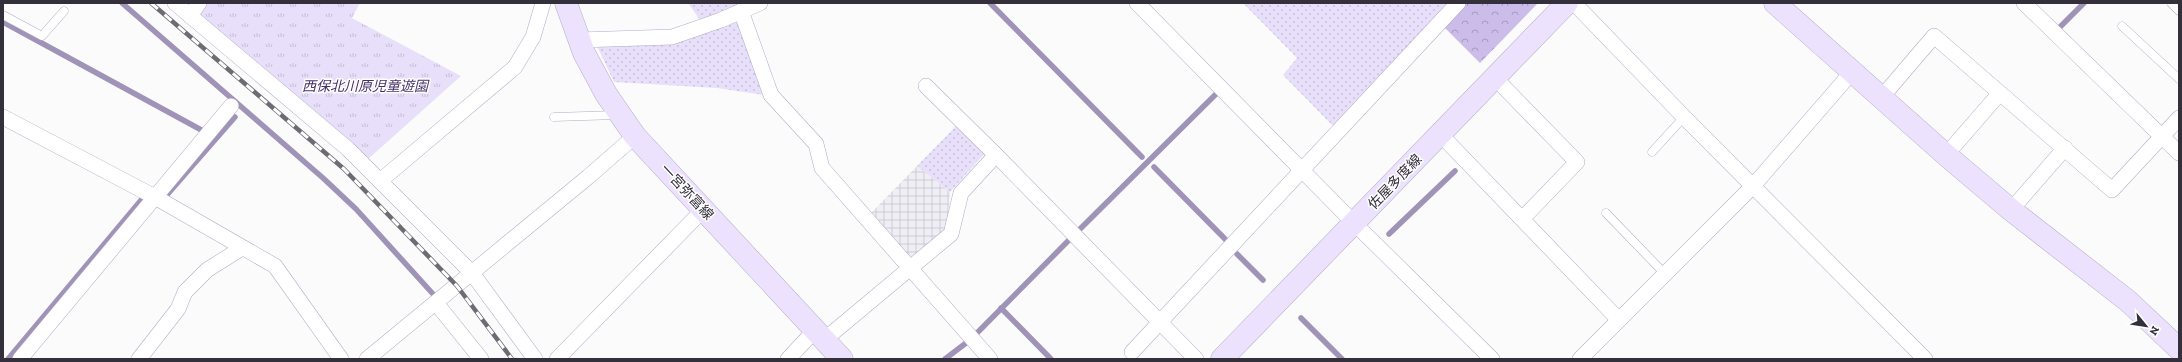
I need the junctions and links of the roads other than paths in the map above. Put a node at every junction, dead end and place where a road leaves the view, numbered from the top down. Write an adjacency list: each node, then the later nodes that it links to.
1 (175, 3): 17 (street)
2 (199, 3): 17 (street)
3 (543, 3): 41 (street)
4 (566, 3): 19 (main road, 一宮弥富線)
5 (760, 3): 14 (street)
6 (1137, 3): 40 (street)
7 (1458, 3): 40 (street)
8 (1567, 3): 21 (main road, 佐屋多度線)
9 (1574, 3): 29 (street)
10 (1775, 3): 20 (main road)
11 (2024, 3): 34 (street)
12 (2171, 3): 15 (lane)
13 (64, 11): 16 (lane)
14 (741, 11): 19 (street); 50 (street)
15 (2179, 11)
16 (3, 15)
17 (190, 16): 41 (street)
18 (2122, 26): 22 (lane)
19 (579, 40): 27 (main road, 一宮弥富線)
20 (1852, 72): 25 (main road); 42 (street)
21 (1495, 78): 32 (main road, 佐屋多度線); 47 (street)
22 (2179, 79)
23 (926, 86): 38 (street)
24 (1999, 94): 25 (street); 35 (street); 39 (street)
25 (1881, 98): 39 (main road)
26 (231, 106): 43 (street)
27 (620, 115): 28 (lane); 33 (main road, 一宮弥富線)
28 (554, 117)
29 (1684, 117): 36 (lane); 42 (street)
30 (3, 118): 43 (street)
31 (2179, 118): 34 (street)
32 (1441, 134): 47 (street); 48 (main road, 佐屋多度線)
33 (635, 136): 44 (main road, 一宮弥富線); 51 (street)
34 (2162, 136): 35 (street); 37 (street)
35 (2065, 148): 45 (street)
36 (1652, 152)
37 (2179, 153)
38 (996, 155): 50 (street); 55 (street)
39 (1946, 155): 45 (main road)
40 (1302, 169): 48 (street); 55 (street)
41 (380, 181): 51 (street)
42 (1753, 186): 52 (street); 73 (street)
43 (156, 197): 49 (street); 59 (street)
44 (703, 210): 56 (main road, 一宮弥富線); 65 (street)
45 (2011, 210): 57 (main road)
46 (1606, 213): 52 (lane)
47 (1523, 218): 54 (street)
48 (1355, 224): 70 (main road, 佐屋多度線); 71 (street)
49 (242, 248): 60 (street); 61 (street)
50 (911, 268): 56 (street); 68 (street)
51 (472, 273): 53 (street); 64 (street)
52 (1665, 274): 54 (street)
53 (436, 303): 62 (street); 63 (street)
54 (1619, 320): 72 (street)
55 (1160, 322): 58 (street); 69 (street)
56 (820, 335): 66 (street); 67 (main road, 一宮弥富線)
57 (2179, 348)
58 (1132, 352)
59 (20, 359)
60 (139, 359)
61 (342, 359)
62 (367, 359)
63 (481, 359)
64 (535, 359)
65 (557, 359)
66 (788, 359)
67 (842, 359)
68 (990, 359)
69 (1196, 359)
70 (1222, 359)
71 (1492, 359)
72 (1580, 359)
73 (1925, 359)

